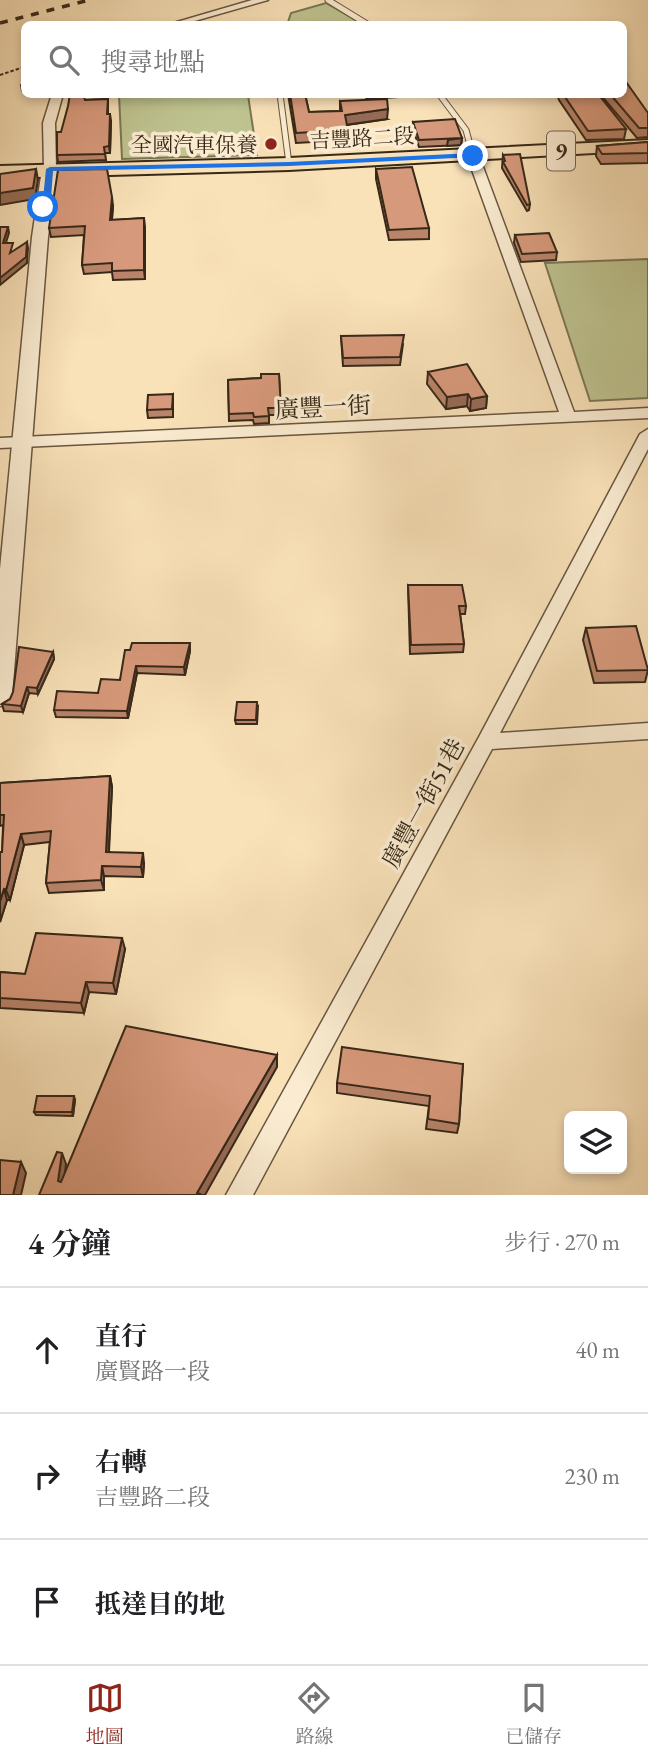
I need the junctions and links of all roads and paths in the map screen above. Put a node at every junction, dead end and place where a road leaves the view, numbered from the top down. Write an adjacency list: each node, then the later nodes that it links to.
1 (263, 0): 3 (street)
2 (328, 0): 4 (lane)
3 (186, 21)
4 (362, 21)
5 (21, 68): 6 (path)
6 (0, 75)
7 (57, 98): 13 (street)
8 (281, 98): 12 (lane)
9 (442, 98): 11 (lane)
10 (638, 144): 11 (main road, 9)
11 (473, 156): 12 (main road, 吉豐路二段 / 9); 16 (street)
12 (289, 164): 13 (main road, 吉豐路二段 / 9)
13 (50, 169): 14 (main road, 吉豐路二段 / 9); 18 (street)
14 (0, 172)
15 (648, 414): 16 (street, 廣豐一街)
16 (568, 416): 18 (street, 廣豐一街)
17 (648, 434): 22 (street, 廣豐一街51巷)
18 (22, 442): 19 (street, 廣豐一街); 20 (street)
19 (0, 443)
20 (0, 697)
21 (648, 732): 22 (street)
22 (486, 742): 23 (street, 廣豐一街51巷)
23 (239, 1195)

